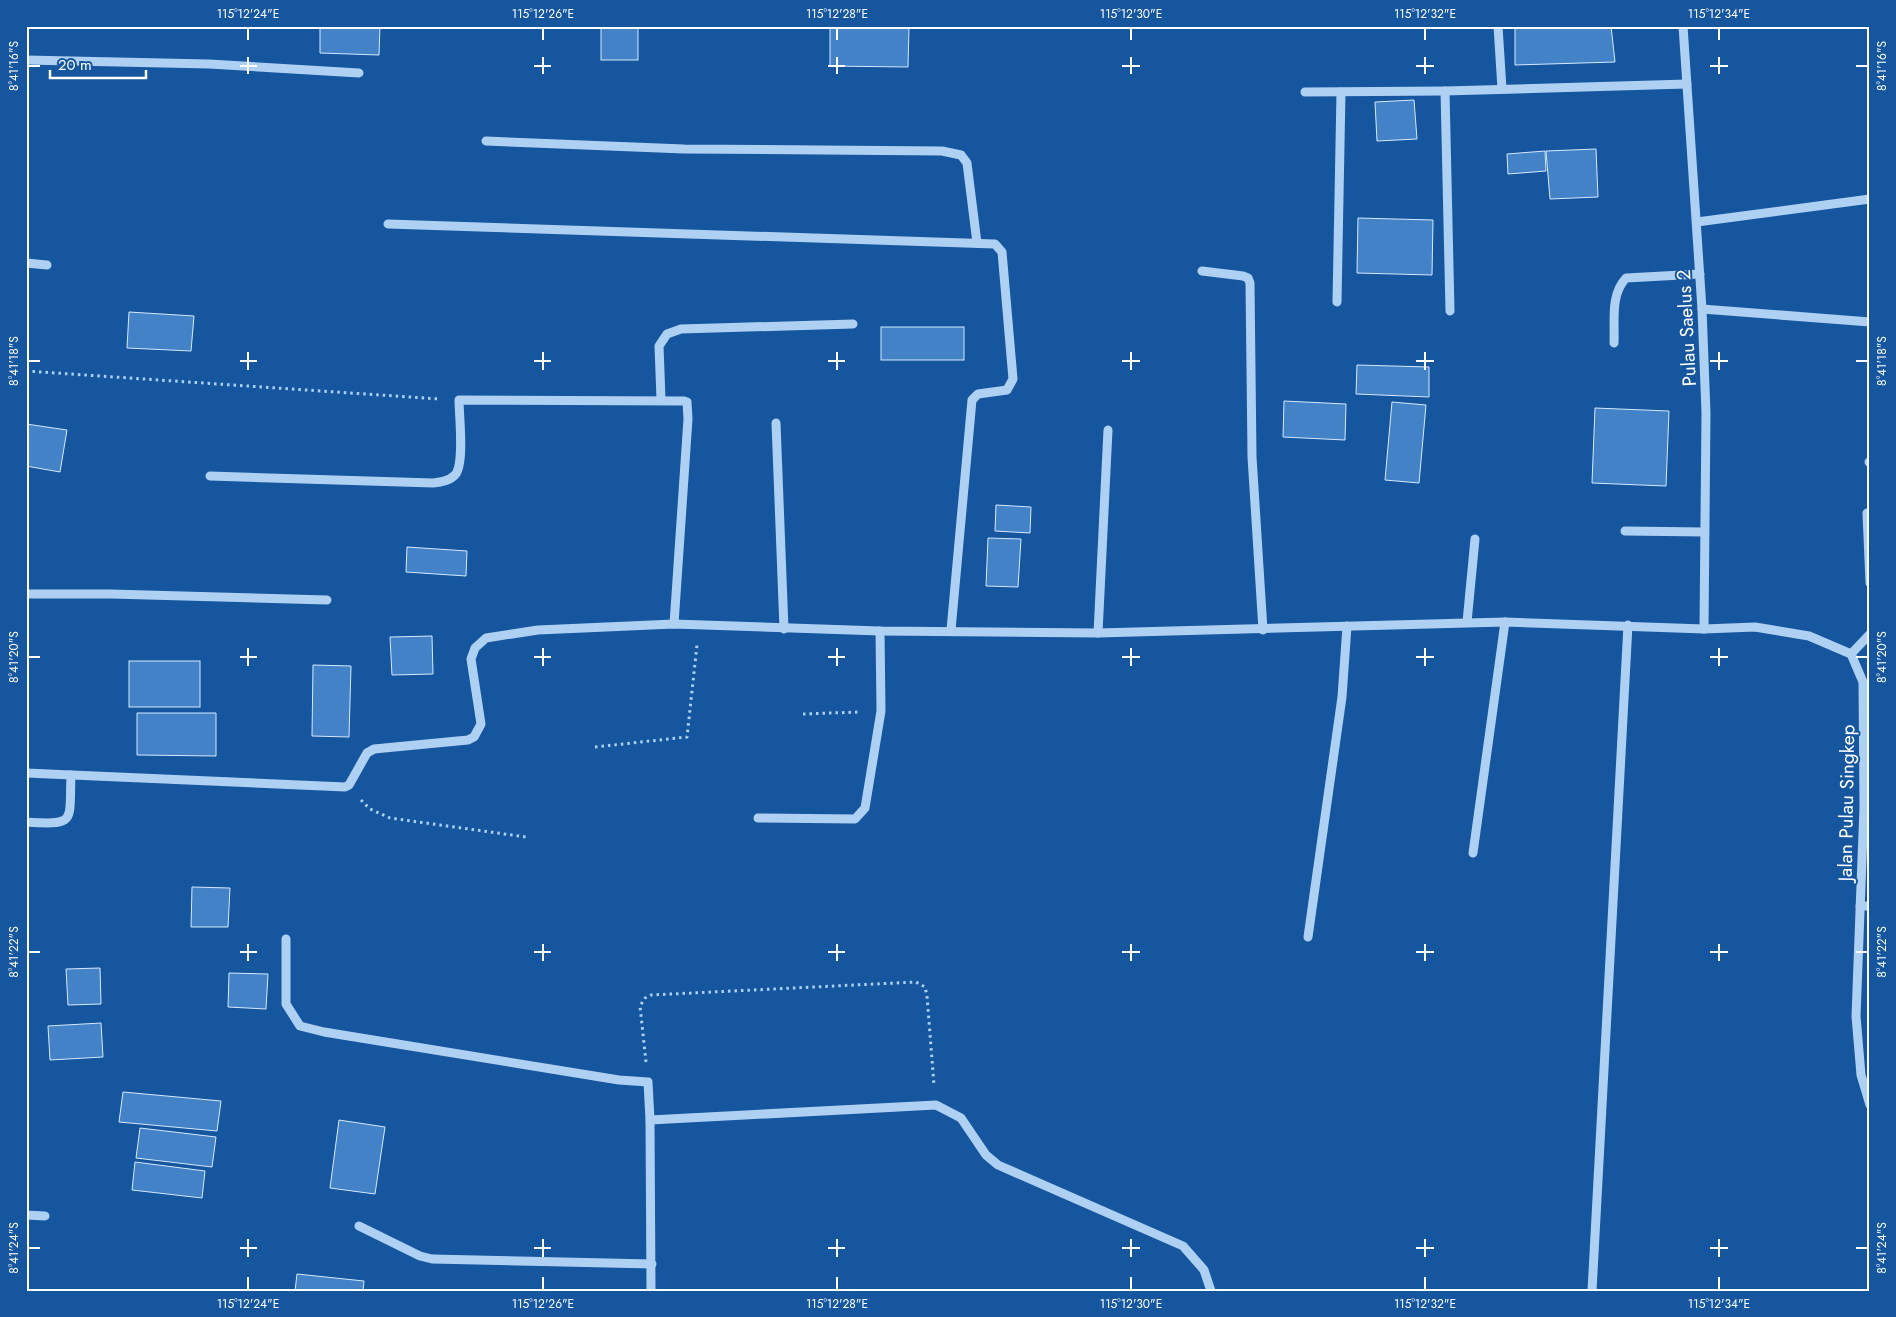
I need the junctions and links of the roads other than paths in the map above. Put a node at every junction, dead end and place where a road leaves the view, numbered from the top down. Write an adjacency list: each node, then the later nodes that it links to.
1 (1498, 26): 6 (street)
2 (1683, 26): 5 (street, Pulau Saelus 2)
3 (26, 60): 4 (street)
4 (359, 73)
5 (1687, 84): 6 (street); 12 (street, Pulau Saelus 2)
6 (1502, 88): 7 (street)
7 (1445, 91): 9 (street); 21 (street)
8 (1305, 92): 9 (street)
9 (1341, 92): 19 (street)
10 (486, 141): 14 (street)
11 (1870, 199): 12 (street)
12 (1697, 222): 18 (street, Pulau Saelus 2)
13 (388, 224): 14 (street)
14 (977, 243): 43 (street)
15 (26, 263): 16 (street)
16 (47, 265)
17 (1202, 271): 44 (street)
18 (1700, 274): 20 (street, Pulau Saelus 2); 24 (street)
19 (1337, 302)
20 (1702, 309): 22 (street); 31 (street, Pulau Saelus 2)
21 (1450, 311)
22 (1870, 322)
23 (853, 324): 25 (street)
24 (1614, 343)
25 (660, 399): 28 (street); 38 (street)
26 (776, 423): 41 (street)
27 (1108, 430): 46 (street)
28 (210, 476)
29 (1867, 513): 33 (street)
30 (1625, 531): 31 (street)
31 (1704, 532): 42 (street, Pulau Saelus 2)
32 (1475, 539): 36 (street)
33 (1870, 583)
34 (26, 594): 35 (street)
35 (328, 600)
36 (1467, 622): 37 (street); 40 (street)
37 (1505, 622): 39 (street); 54 (street)
38 (674, 624): 41 (street); 50 (street)
39 (1628, 625): 42 (street); 67 (street)
40 (1347, 626): 44 (street); 57 (street)
41 (784, 629): 45 (street)
42 (1704, 629): 48 (street)
43 (951, 630): 45 (street); 46 (street)
44 (1262, 630): 46 (street)
45 (880, 631): 52 (street)
46 (1098, 633)
47 (1870, 634): 48 (street)
48 (1851, 654): 51 (street, Jalan Pulau Singkep)
49 (26, 773): 50 (street)
50 (71, 775): 53 (street)
51 (1867, 807): 55 (street, Jalan Pulau Singkep)
52 (758, 818)
53 (26, 822)
54 (1473, 853)
55 (1860, 906): 56 (street); 59 (street, Jalan Pulau Singkep)
56 (1870, 906)
57 (1308, 937)
58 (286, 939): 60 (street)
59 (1870, 1104)
60 (650, 1120): 64 (street); 66 (street)
61 (26, 1215): 62 (street)
62 (45, 1216)
63 (359, 1226): 64 (street)
64 (652, 1264): 65 (street)
65 (651, 1291)
66 (1211, 1291)
67 (1592, 1291)

